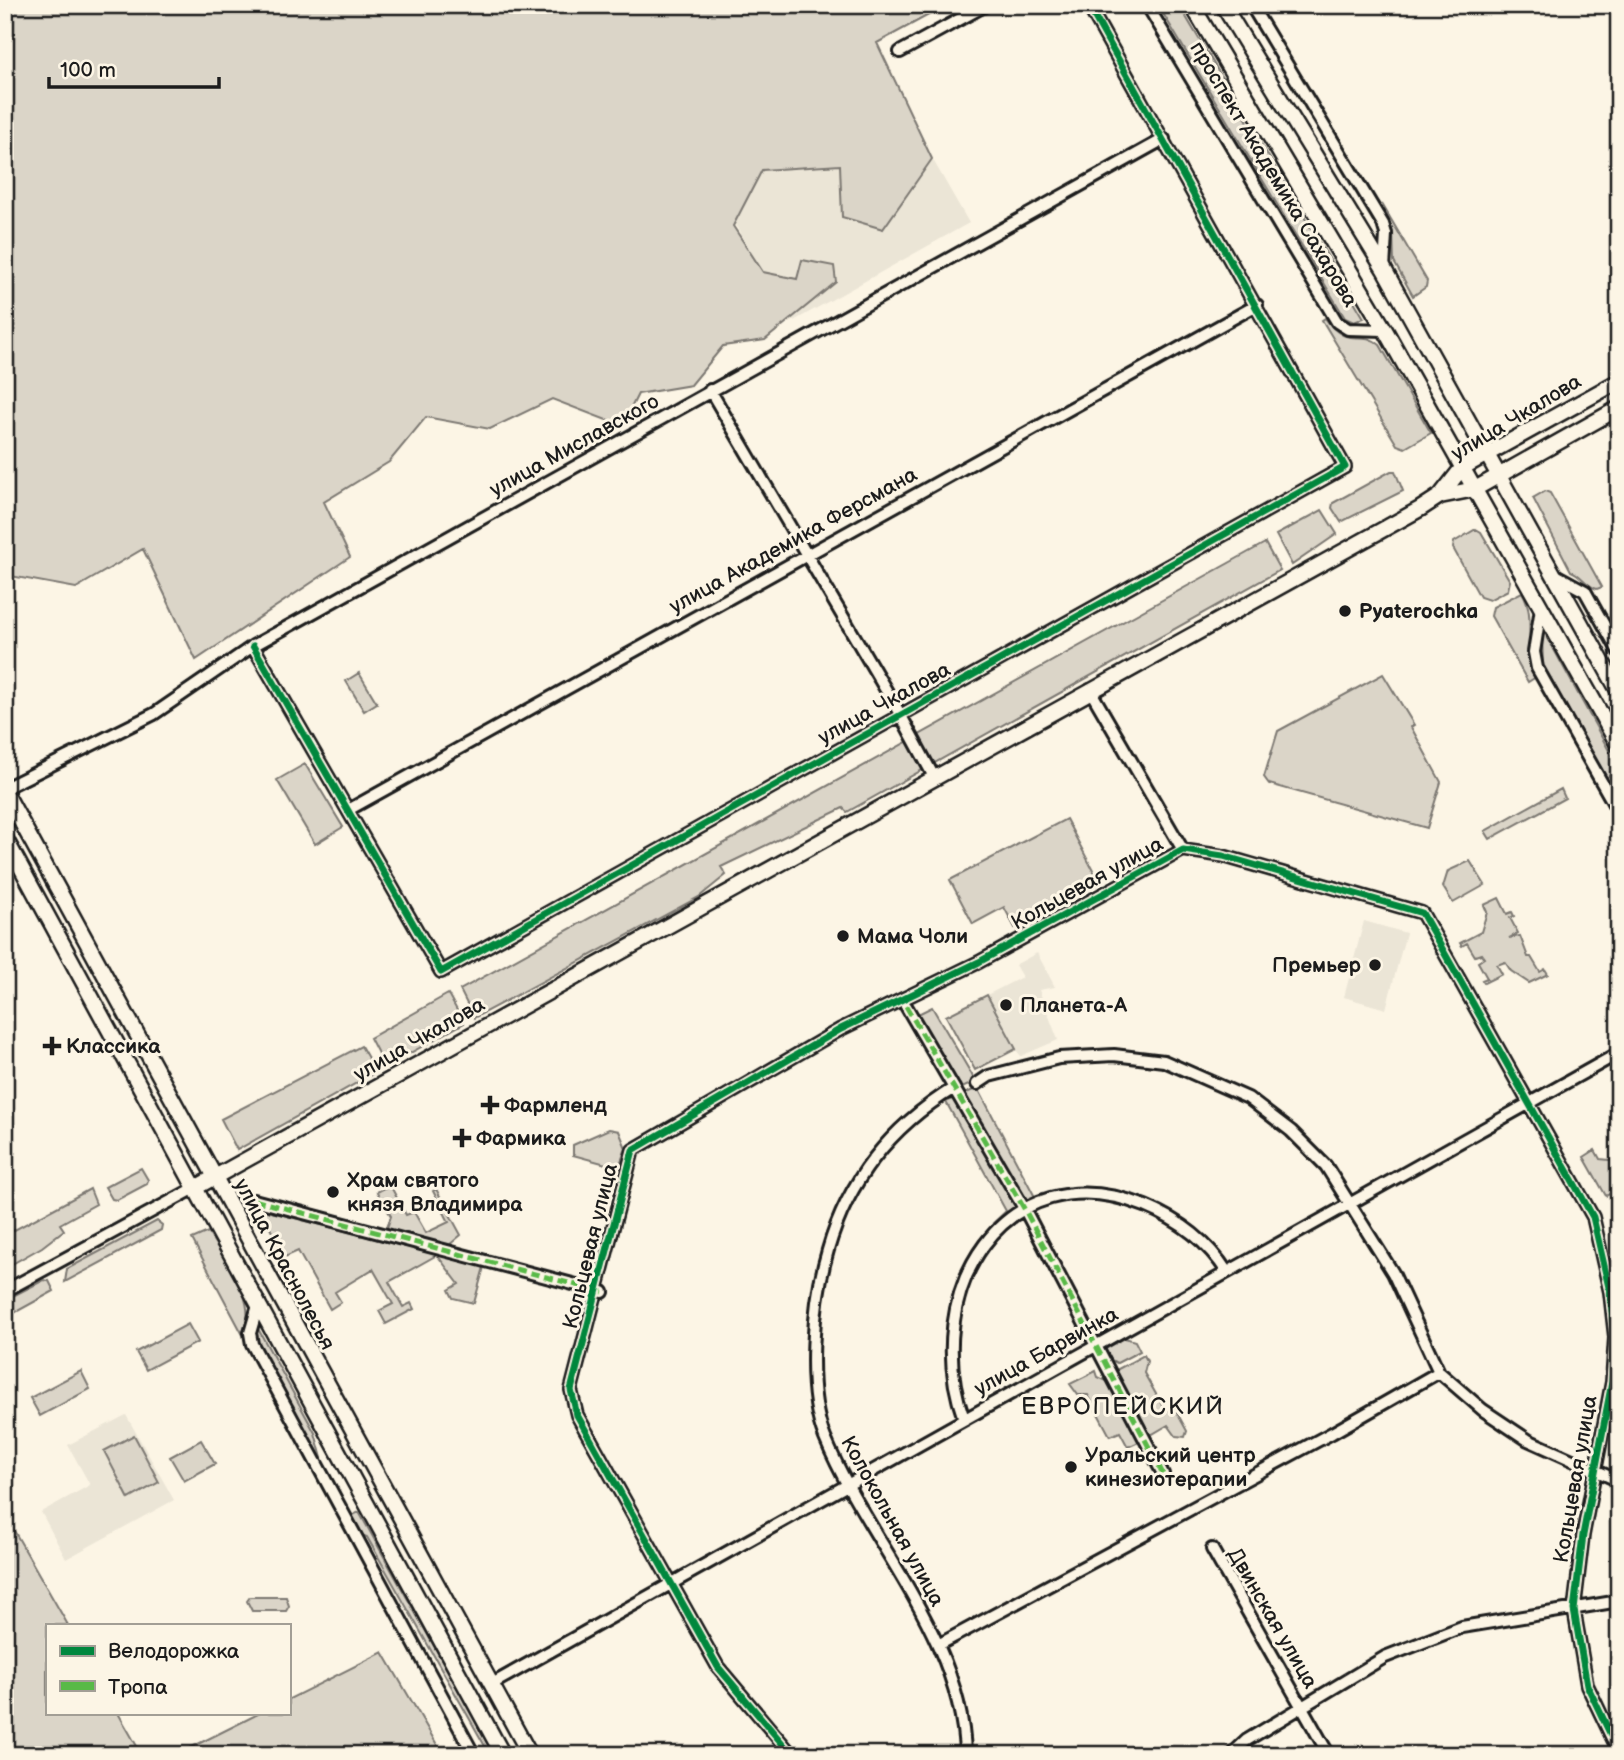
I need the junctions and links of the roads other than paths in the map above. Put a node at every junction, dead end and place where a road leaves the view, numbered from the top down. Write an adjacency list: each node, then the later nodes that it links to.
1 (986, 5): 7 (street)
2 (1088, 5): 8 (street)
3 (1147, 5): 11 (street, проспект Академика Сахарова)
4 (1192, 5): 11 (street, проспект Академика Сахарова)
5 (1223, 5): 9 (street, проспект Академика Сахарова)
6 (1251, 5): 9 (street)
7 (900, 52)
8 (1164, 139): 10 (street); 13 (street, улица Миславского)
9 (1384, 269): 15 (street, проспект Академика Сахарова)
10 (1257, 305): 20 (street, улица Академика Ферсмана); 27 (street, улица Чкалова)
11 (1385, 330): 16 (street, проспект Академика Сахарова)
12 (1619, 381): 15 (street, улица Чкалова)
13 (710, 390): 20 (street); 23 (street, улица Миславского)
14 (1619, 408): 17 (street, улица Чкалова)
15 (1488, 454): 16 (street, улица Чкалова); 17 (street, проспект Академика Сахарова)
16 (1462, 468): 18 (street, проспект Академика Сахарова); 19 (street, улица Чкалова)
17 (1499, 476): 18 (street, улица Чкалова); 21 (street, проспект Академика Сахарова)
18 (1475, 489): 19 (street, улица Чкалова); 22 (street, проспект Академика Сахарова)
19 (1440, 496): 25 (street, улица Чкалова)
20 (807, 553): 27 (street); 31 (street, улица Академика Ферсмана)
21 (1552, 573): 24 (street); 26 (street, проспект Академика Сахарова)
22 (1541, 608): 28 (street, проспект Академика Сахарова); 32 (street)
23 (253, 646): 30 (street, улица Миславского); 31 (street)
24 (1619, 652)
25 (1090, 690): 29 (street, улица Чкалова); 34 (street)
26 (1619, 692)
27 (900, 713): 29 (street); 31 (street, улица Чкалова)
28 (1619, 746)
29 (933, 777): 40 (street, улица Чкалова)
30 (5, 790): 40 (street, улица Краснолесья)
31 (350, 809)
32 (1619, 813)
33 (5, 838): 41 (street, улица Краснолесья)
34 (1183, 850): 39 (street, Кольцевая улица); 47 (street, Кольцевая улица)
35 (906, 1006): 38 (street)
36 (1619, 1053): 39 (street, улица Барвинка)
37 (976, 1084): 43 (street)
38 (954, 1088): 44 (street); 55 (street, Колокольная улица)
39 (1528, 1101): 43 (street, улица Барвинка); 52 (street, Кольцевая улица)
40 (215, 1177): 41 (street, улица Чкалова); 61 (street, улица Краснолесья)
41 (195, 1188): 46 (street, улица Чкалова); 48 (street, улица Краснолесья)
42 (254, 1200): 47 (street)
43 (1350, 1203): 45 (street, улица Барвинка); 50 (street)
44 (1025, 1210): 45 (street); 49 (street); 51 (street)
45 (1227, 1272): 49 (street, улица Барвинка)
46 (5, 1291)
47 (601, 1291): 57 (street, Кольцевая улица)
48 (258, 1302): 64 (street, улица Краснолесья); 65 (street, улица Краснолесья)
49 (1095, 1345): 51 (street, улица Барвинка); 53 (street)
50 (1439, 1372): 52 (street); 60 (street)
51 (964, 1419): 55 (street, улица Барвинка)
52 (1597, 1473): 54 (street); 59 (street, Кольцевая улица)
53 (1163, 1474)
54 (1619, 1481)
55 (848, 1485): 57 (street, улица Барвинка); 60 (street, Колокольная улица)
56 (1212, 1549): 62 (street, Двинская улица)
57 (672, 1583): 61 (street, улица Барвинка); 67 (street, Кольцевая улица)
58 (1619, 1601): 59 (street, Двинская улица)
59 (1574, 1610): 62 (street, Двинская улица); 63 (street, Кольцевая улица)
60 (940, 1644): 68 (street, Колокольная улица)
61 (492, 1684): 66 (street, улица Краснолесья)
62 (1301, 1705): 69 (street, Двинская улица); 70 (street, Двинская улица)
63 (1619, 1752)
64 (474, 1755)
65 (503, 1755)
66 (530, 1755)
67 (792, 1755)
68 (965, 1755)
69 (1231, 1755)
70 (1329, 1755)

